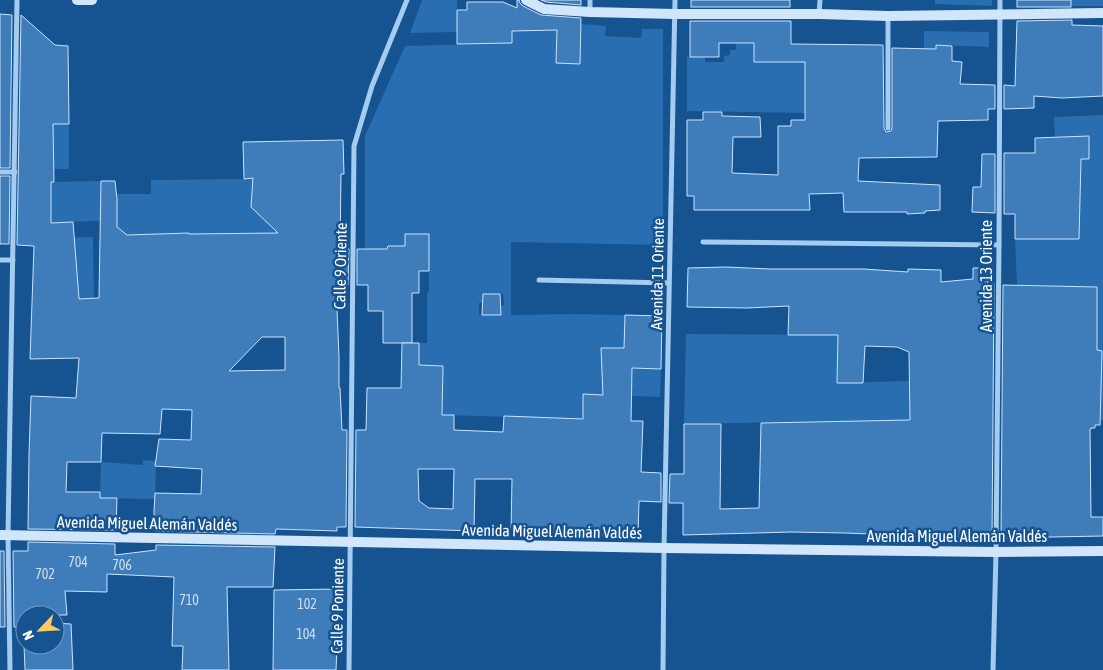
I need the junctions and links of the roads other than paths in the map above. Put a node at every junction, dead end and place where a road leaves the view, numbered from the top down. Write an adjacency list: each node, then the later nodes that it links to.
1 (18, 0): 18 (street)
2 (77, 0): 3 (main road)
3 (92, 0)
4 (407, 0): 26 (street, Calle 9 Oriente)
5 (526, 0): 10 (main road)
6 (590, 0): 10 (street)
7 (675, 0): 12 (street, Avenida 11 Oriente)
8 (820, 0): 13 (street)
9 (1000, 0): 14 (street, Avenida 13 Oriente)
10 (590, 12): 12 (main road)
11 (1103, 13): 14 (main road)
12 (675, 14): 13 (main road); 24 (street, Avenida 11 Oriente)
13 (820, 14): 15 (main road)
14 (1000, 14): 15 (main road); 20 (street, Avenida 13 Oriente)
15 (888, 16): 16 (street)
16 (888, 128)
17 (0, 172): 18 (street)
18 (15, 172): 22 (street)
19 (703, 242): 20 (street)
20 (1000, 245): 29 (street, Avenida 13 Oriente)
21 (0, 260): 22 (street)
22 (13, 260): 25 (street)
23 (539, 280): 24 (street)
24 (669, 283): 27 (street, Avenida 11 Oriente)
25 (4, 535): 26 (main road, Avenida Miguel Alemán Valdés); 30 (street)
26 (350, 543): 27 (main road, Avenida Miguel Alemán Valdés); 31 (street, Calle 9 Poniente)
27 (664, 548): 29 (main road, Avenida Miguel Alemán Valdés); 32 (street, Avenida 11 Oriente)
28 (1103, 551): 29 (main road, Avenida Miguel Alemán Valdés)
29 (996, 552): 33 (street, Avenida 13 Oriente)
30 (10, 670)
31 (349, 670)
32 (663, 670)
33 (993, 670)

